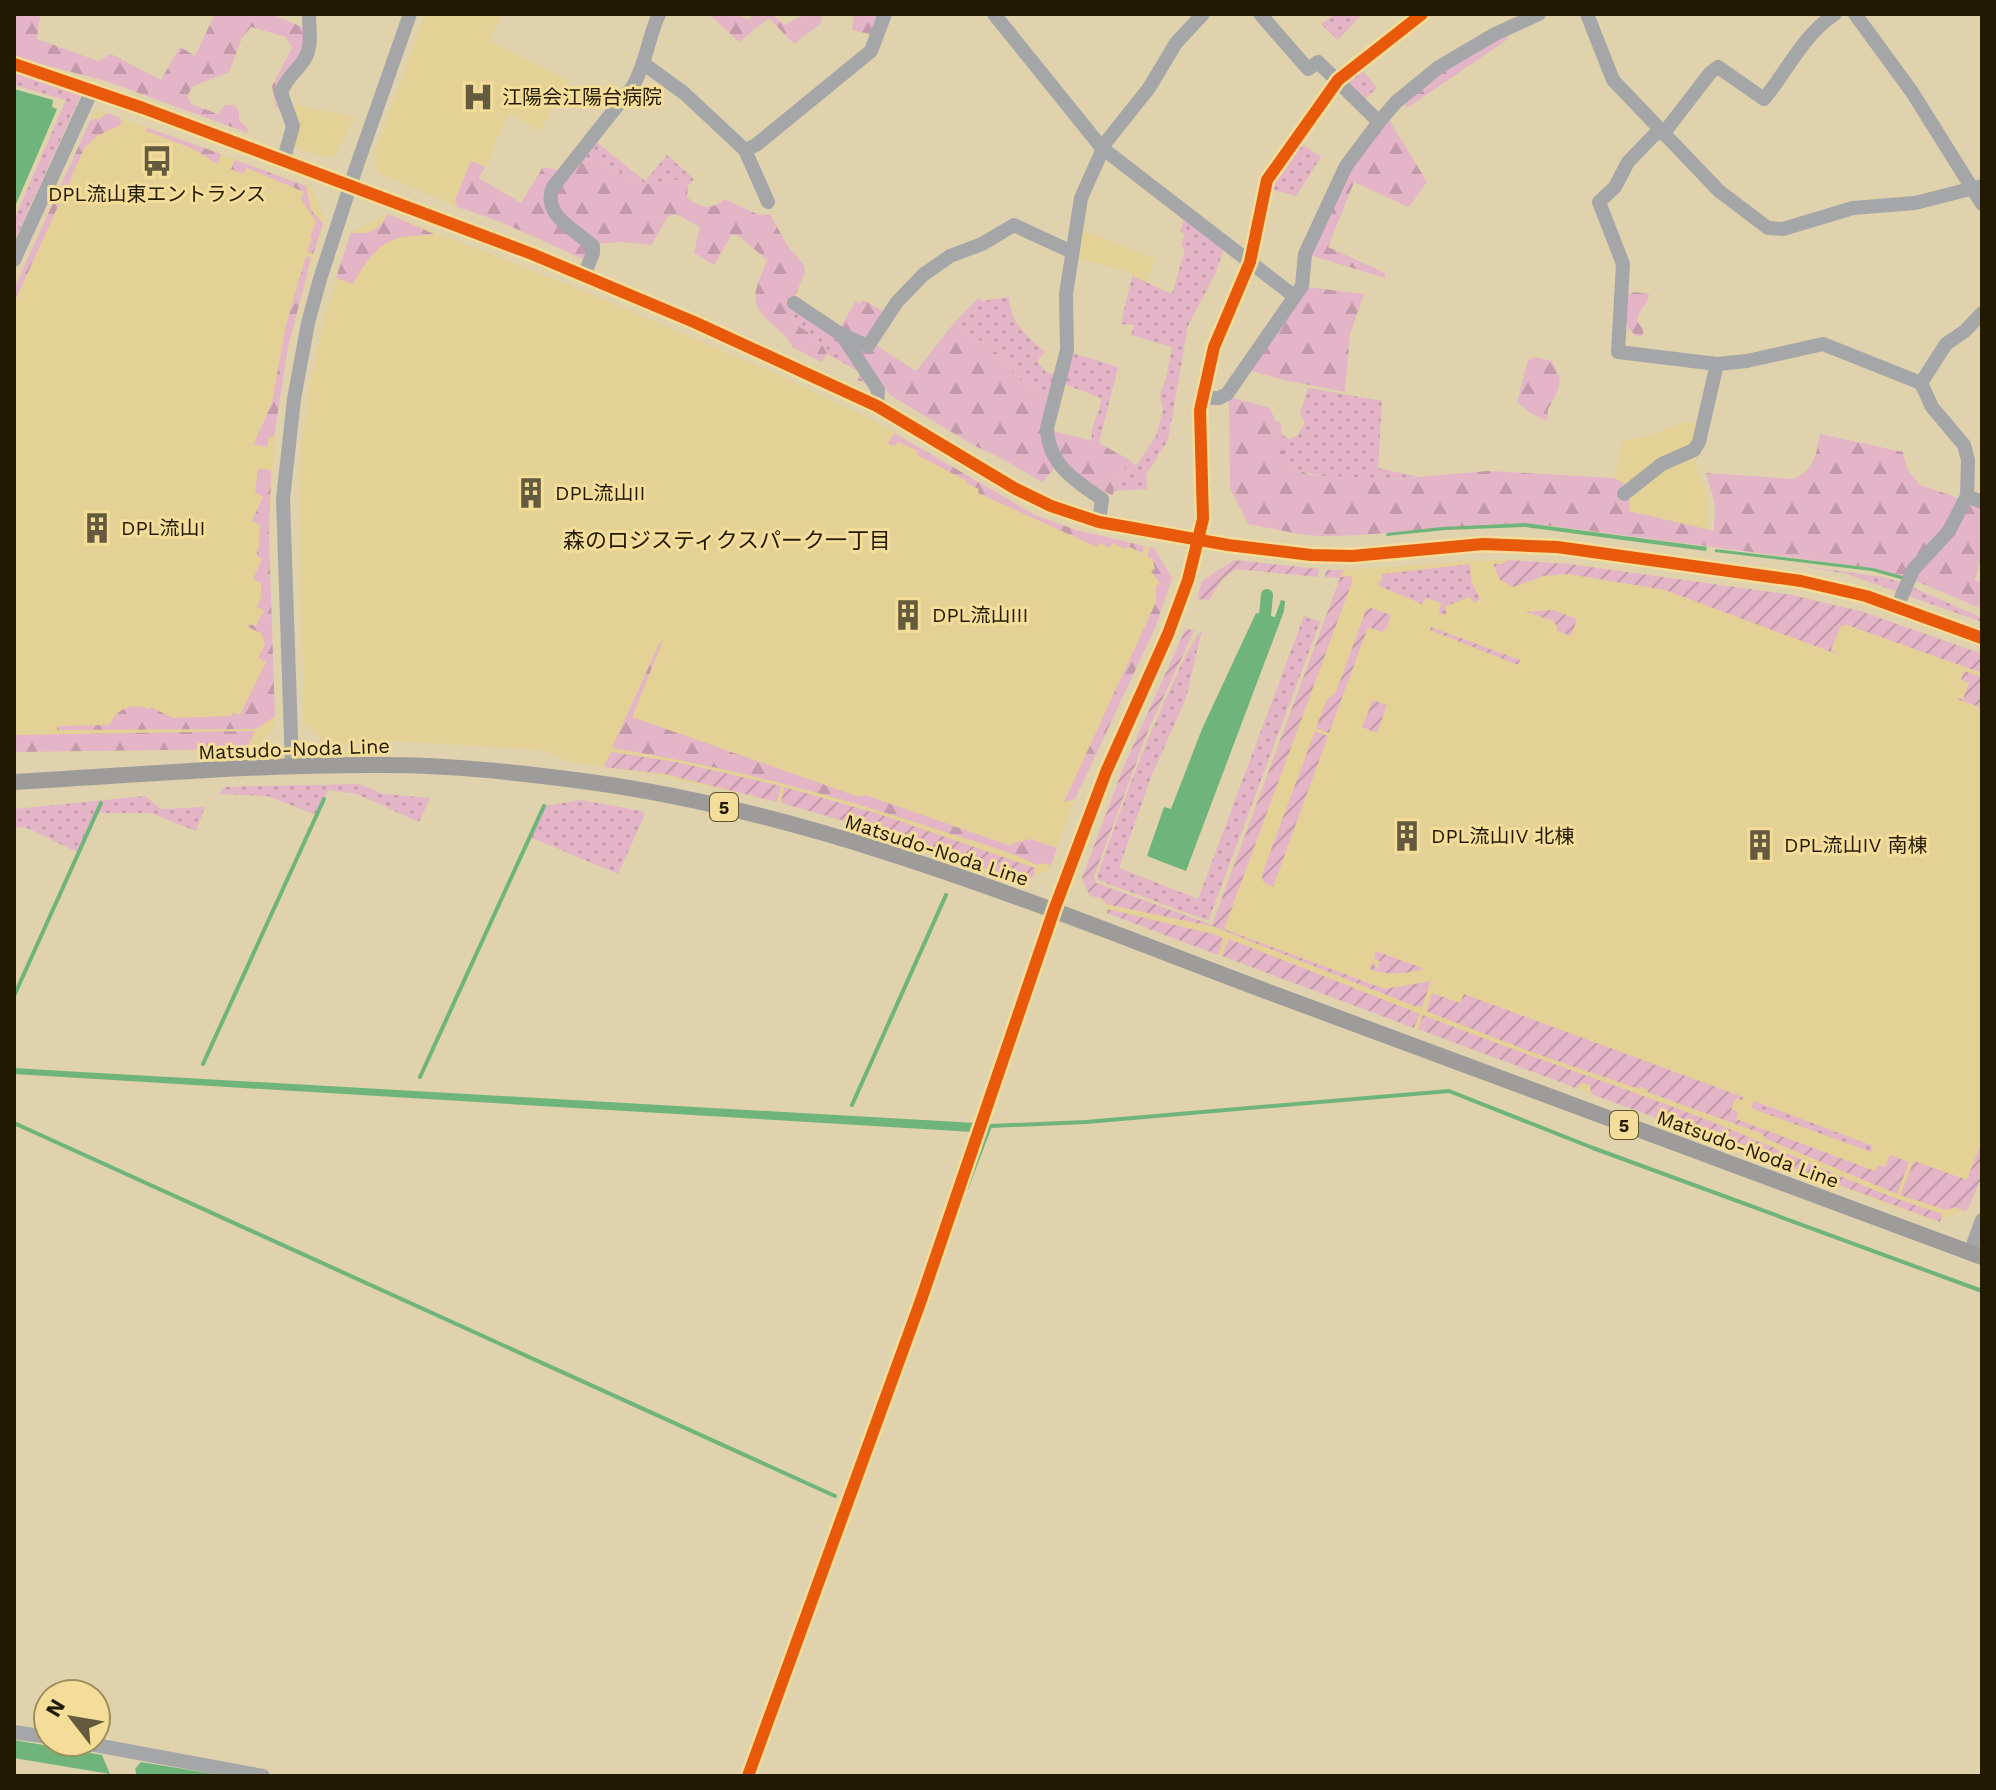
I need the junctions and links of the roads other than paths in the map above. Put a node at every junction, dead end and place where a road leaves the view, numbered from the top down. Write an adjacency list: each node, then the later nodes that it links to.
1 (309, 14): 21 (street)
2 (410, 14): 22 (street)
3 (659, 14): 14 (street)
4 (885, 14): 20 (street)
5 (994, 14): 19 (street)
6 (1203, 14): 19 (street)
7 (1260, 14): 15 (street)
8 (1422, 14): 15 (street)
9 (1539, 14): 17 (street)
10 (1587, 14): 18 (street)
11 (1835, 14): 18 (street)
12 (1855, 14): 23 (street)
13 (14, 64): 16 (street)
14 (644, 64): 20 (street); 29 (street)
15 (1338, 80): 17 (street); 28 (street)
16 (92, 90): 21 (street); 27 (street)
17 (1379, 122): 30 (street)
18 (1661, 132): 23 (street); 34 (street)
19 (1102, 148): 26 (street); 28 (street)
20 (745, 150): 24 (street)
21 (283, 162): 22 (street)
22 (350, 186): 29 (street); 45 (street)
23 (1977, 188): 25 (street)
24 (768, 202)
25 (1982, 204)
26 (1072, 252): 33 (street); 41 (street)
27 (14, 260)
28 (1250, 262): 30 (street); 36 (street)
29 (584, 276): 37 (street)
30 (1294, 296): 36 (street)
31 (794, 303): 33 (street)
32 (1982, 313): 35 (street)
33 (842, 335): 37 (street)
34 (1717, 364): 35 (street); 38 (street)
35 (1921, 383): 39 (street)
36 (1202, 398): 42 (street)
37 (877, 406): 41 (street)
38 (1624, 494)
39 (1967, 496): 40 (street); 43 (street)
40 (1982, 502)
41 (1099, 522): 42 (street)
42 (1199, 540): 43 (street); 47 (street)
43 (1897, 607): 44 (street)
44 (1982, 638)
45 (292, 767): 46 (main road, Matsudo-Noda Line / 5); 47 (main road, Matsudo-Noda Line / 5)
46 (14, 782)
47 (1054, 910): 49 (main road, Matsudo-Noda Line / 5); 52 (street)
48 (1982, 1220): 49 (street)
49 (1976, 1255)
50 (112, 1748): 51 (street)
51 (263, 1776)
52 (748, 1776)

